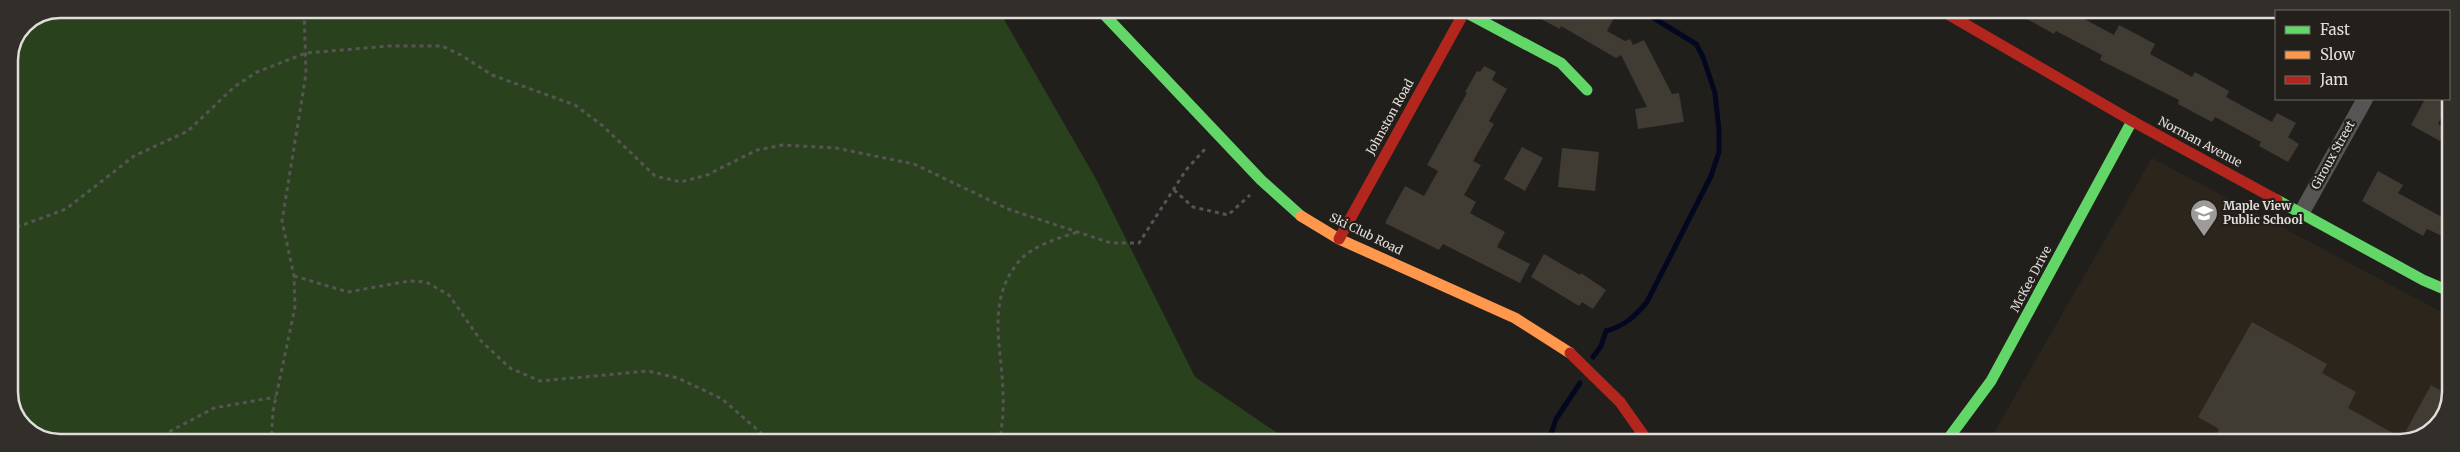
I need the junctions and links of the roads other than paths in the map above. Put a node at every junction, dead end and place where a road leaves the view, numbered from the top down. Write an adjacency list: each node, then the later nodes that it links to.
1 (1108, 18): 9 (street, Ski Club Road)
2 (1461, 18): 9 (street, Johnston Road)
3 (1479, 18): 5 (street)
4 (1955, 18): 7 (street, Norman Avenue)
5 (1586, 90)
6 (2363, 100): 8 (street, Giroux Street)
7 (2132, 121): 8 (street, Norman Avenue); 12 (street, McKee Drive)
8 (2302, 212): 10 (street, Norman Avenue)
9 (1338, 239): 11 (street, Ski Club Road)
10 (2442, 288)
11 (1643, 434)
12 (1952, 434)

